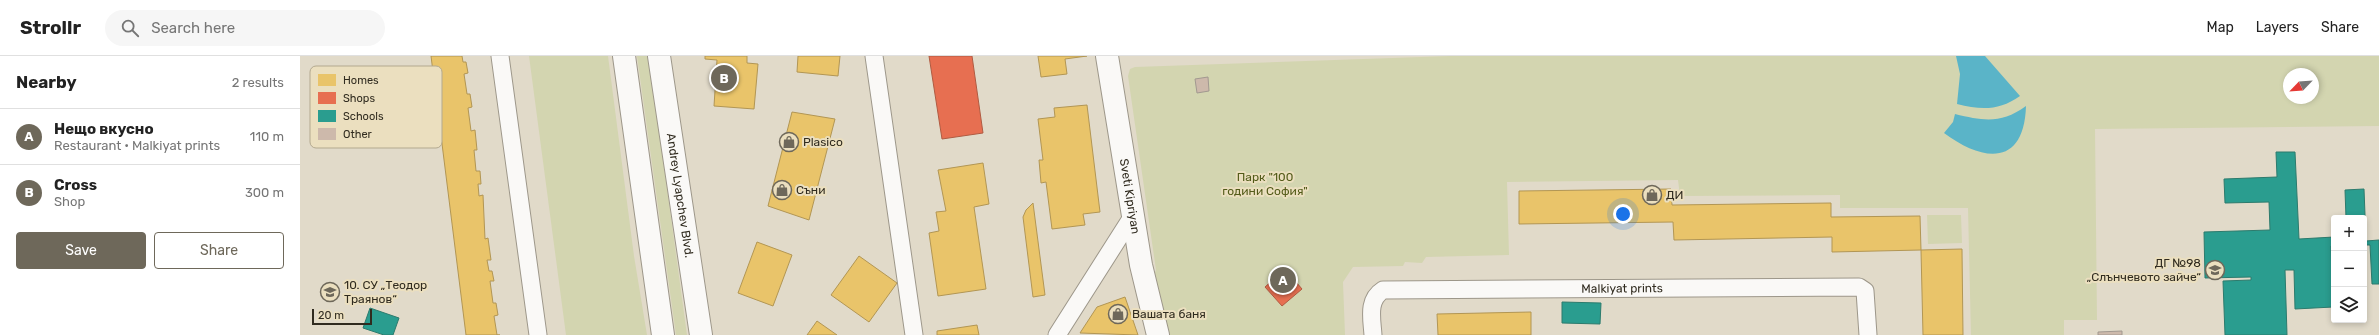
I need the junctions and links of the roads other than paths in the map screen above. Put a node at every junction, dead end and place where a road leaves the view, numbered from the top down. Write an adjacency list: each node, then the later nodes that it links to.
1 (500, 56): 7 (street)
2 (624, 56): 8 (main road)
3 (659, 56): 9 (main road, Andrey Lyapchev Blvd.)
4 (874, 56): 10 (street)
5 (1107, 56): 6 (main road, Sveti Kipriyan)
6 (1132, 217): 11 (street); 12 (main road, Sveti Kipriyan)
7 (538, 335)
8 (663, 335)
9 (701, 335)
10 (914, 335)
11 (1057, 335)
12 (1158, 335)
13 (1373, 335): 14 (street, Malkiyat prints)
14 (1868, 335)

